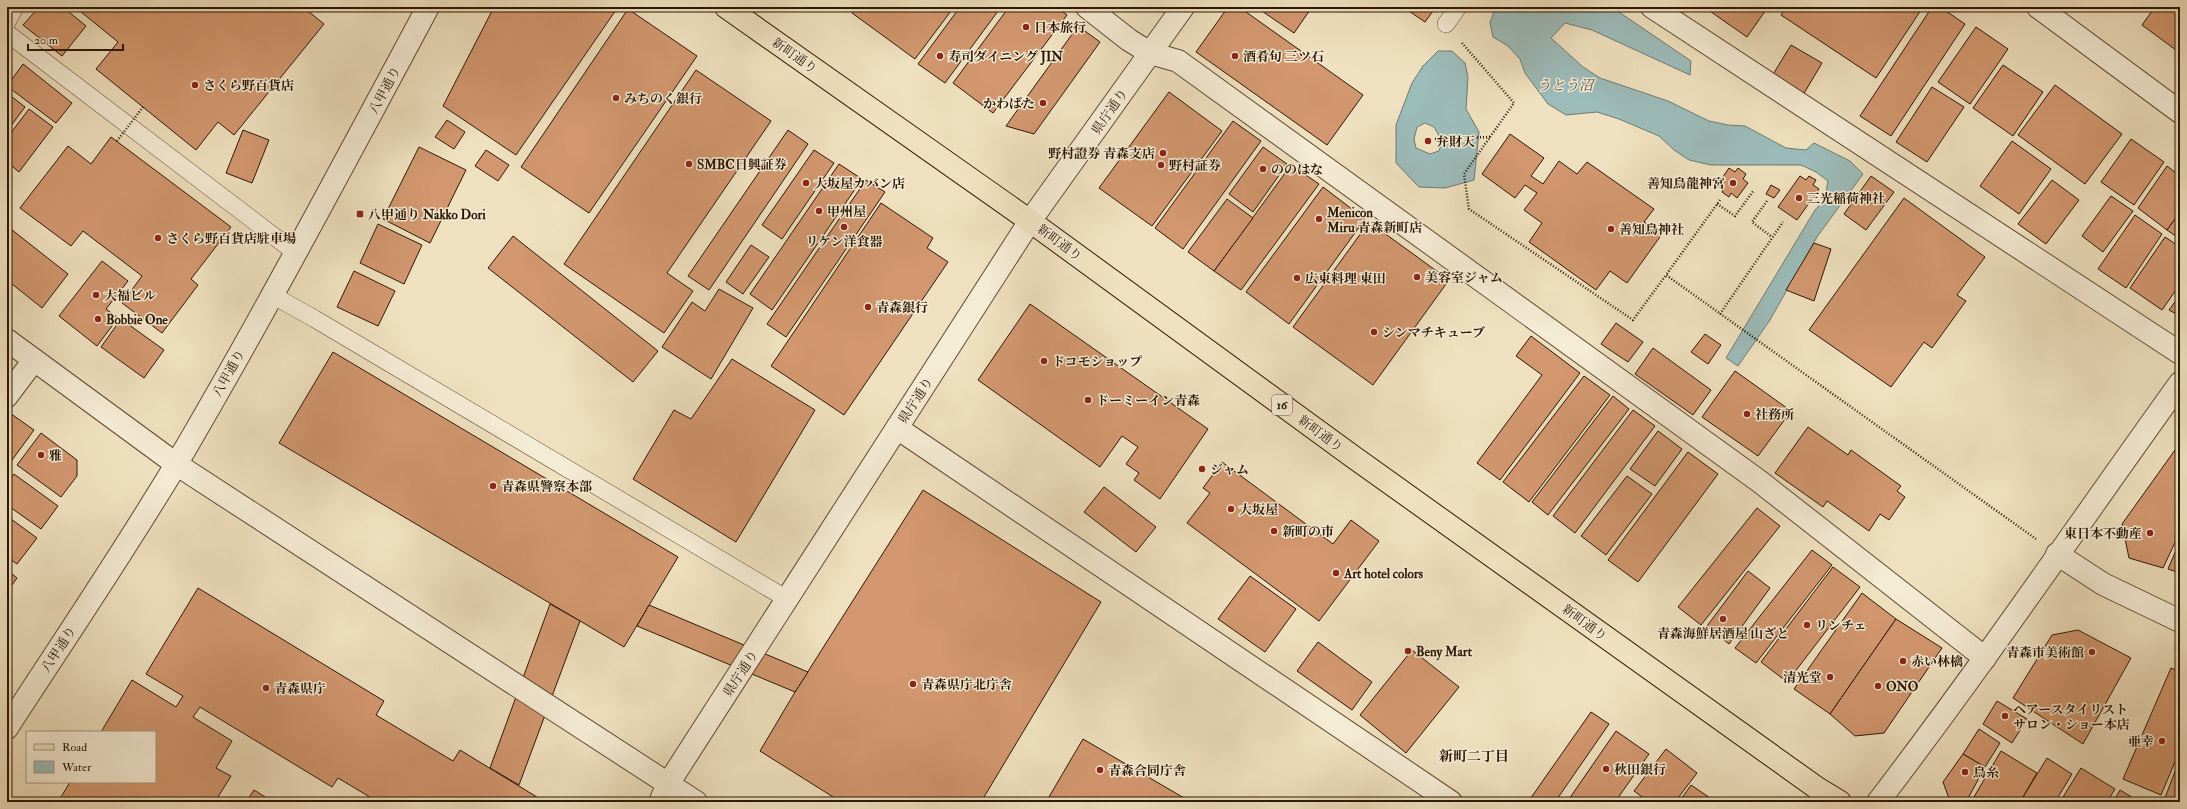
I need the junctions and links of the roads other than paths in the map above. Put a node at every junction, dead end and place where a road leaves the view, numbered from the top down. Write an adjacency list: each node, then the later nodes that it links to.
1 (15, 7): 9 (lane)
2 (428, 7): 15 (street, 八甲通り)
3 (726, 7): 14 (main road, 新町通り / 16)
4 (1087, 7): 12 (street)
5 (1184, 7): 12 (street, 県庁通り)
6 (1458, 7): 10 (lane)
7 (1652, 7): 18 (street)
8 (2038, 7): 13 (street)
9 (7, 22)
10 (1446, 24)
11 (7, 33): 15 (lane)
12 (1150, 53): 14 (street, 県庁通り); 27 (street)
13 (2180, 112)
14 (1030, 221): 22 (street, 県庁通り); 32 (main road, 新町通り / 16)
15 (296, 253): 16 (street, 八甲通り)
16 (272, 295): 23 (street, 八甲通り); 25 (lane)
17 (7, 340): 19 (street)
18 (2180, 353)
19 (34, 360): 21 (street); 23 (street)
20 (2180, 383): 24 (street)
21 (7, 396)
22 (897, 428): 25 (street, 県庁通り); 31 (street)
23 (176, 464): 28 (street, 八甲通り); 29 (street)
24 (2057, 554): 26 (street); 27 (street)
25 (787, 599): 29 (street, 県庁通り)
26 (2180, 621)
27 (1985, 658): 33 (street)
28 (7, 728)
29 (664, 793): 30 (street)
30 (696, 802)
31 (1451, 802)
32 (1840, 802)
33 (1878, 802)

